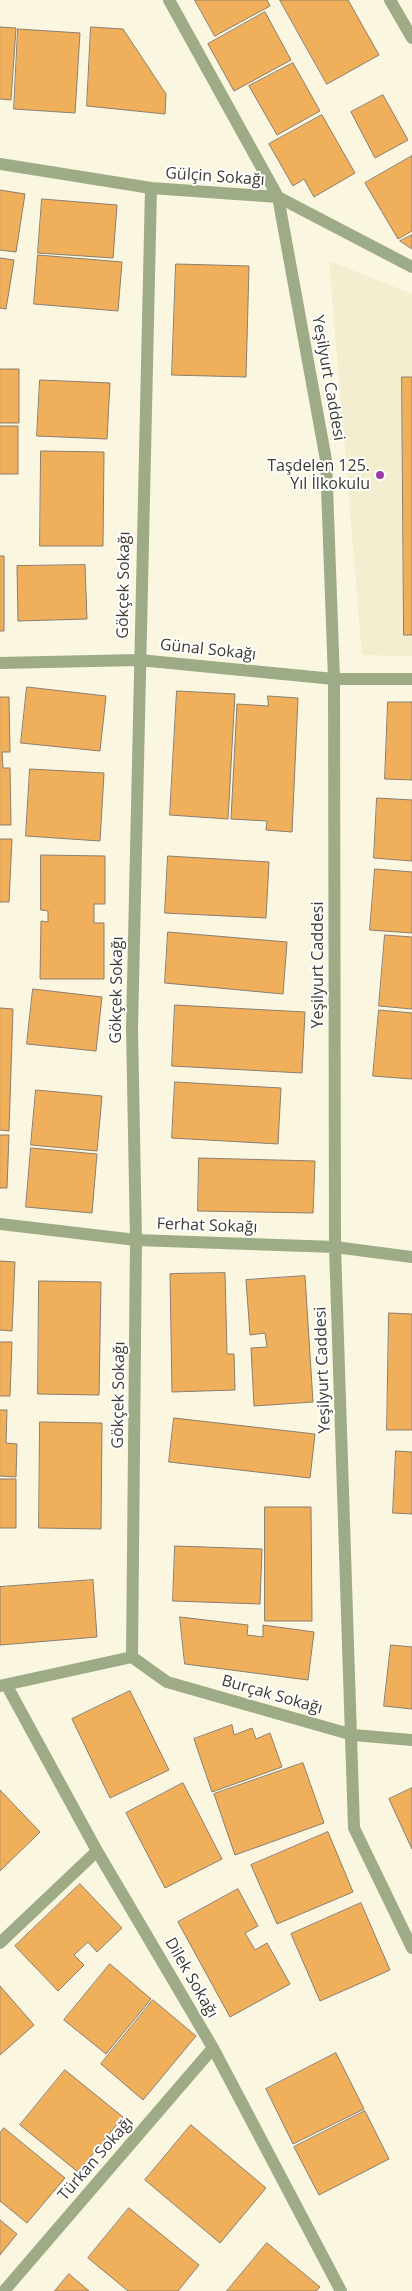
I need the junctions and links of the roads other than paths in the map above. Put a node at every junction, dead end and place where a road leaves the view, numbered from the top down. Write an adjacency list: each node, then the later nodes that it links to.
1 (169, 0): 6 (street, Yeşilyurt Caddesi)
2 (390, 0): 3 (street)
3 (412, 38)
4 (0, 164): 5 (street, Gülçin Sokağı)
5 (151, 188): 6 (street, Gülçin Sokağı); 8 (street, Gökçek Sokağı)
6 (278, 197): 7 (street, Gülçin Sokağı); 10 (street, Yeşilyurt Caddesi)
7 (412, 266)
8 (139, 660): 9 (street, Günal Sokağı); 10 (street, Günal Sokağı); 13 (street, Gökçek Sokağı)
9 (0, 663)
10 (334, 679): 11 (street, Günal Sokağı); 14 (street, Yeşilyurt Caddesi)
11 (412, 679)
12 (0, 1224): 13 (street, Ferhat Sokağı)
13 (136, 1240): 14 (street, Ferhat Sokağı); 16 (street, Gökçek Sokağı)
14 (335, 1247): 15 (street, Ferhat Sokağı); 18 (street, Yeşilyurt Caddesi)
15 (412, 1258)
16 (132, 1657): 17 (street); 18 (street, Burçak Sokağı)
17 (3, 1686): 20 (street, Dilek Sokağı)
18 (352, 1735): 19 (street, Burçak Sokağı); 22 (street, Yeşilyurt Caddesi)
19 (412, 1740)
20 (98, 1851): 21 (street); 23 (street, Dilek Sokağı)
21 (0, 1944)
22 (412, 1948)
23 (213, 2048): 24 (street, Türkan Sokağı); 25 (street, Dilek Sokağı)
24 (4, 2291)
25 (340, 2291)

